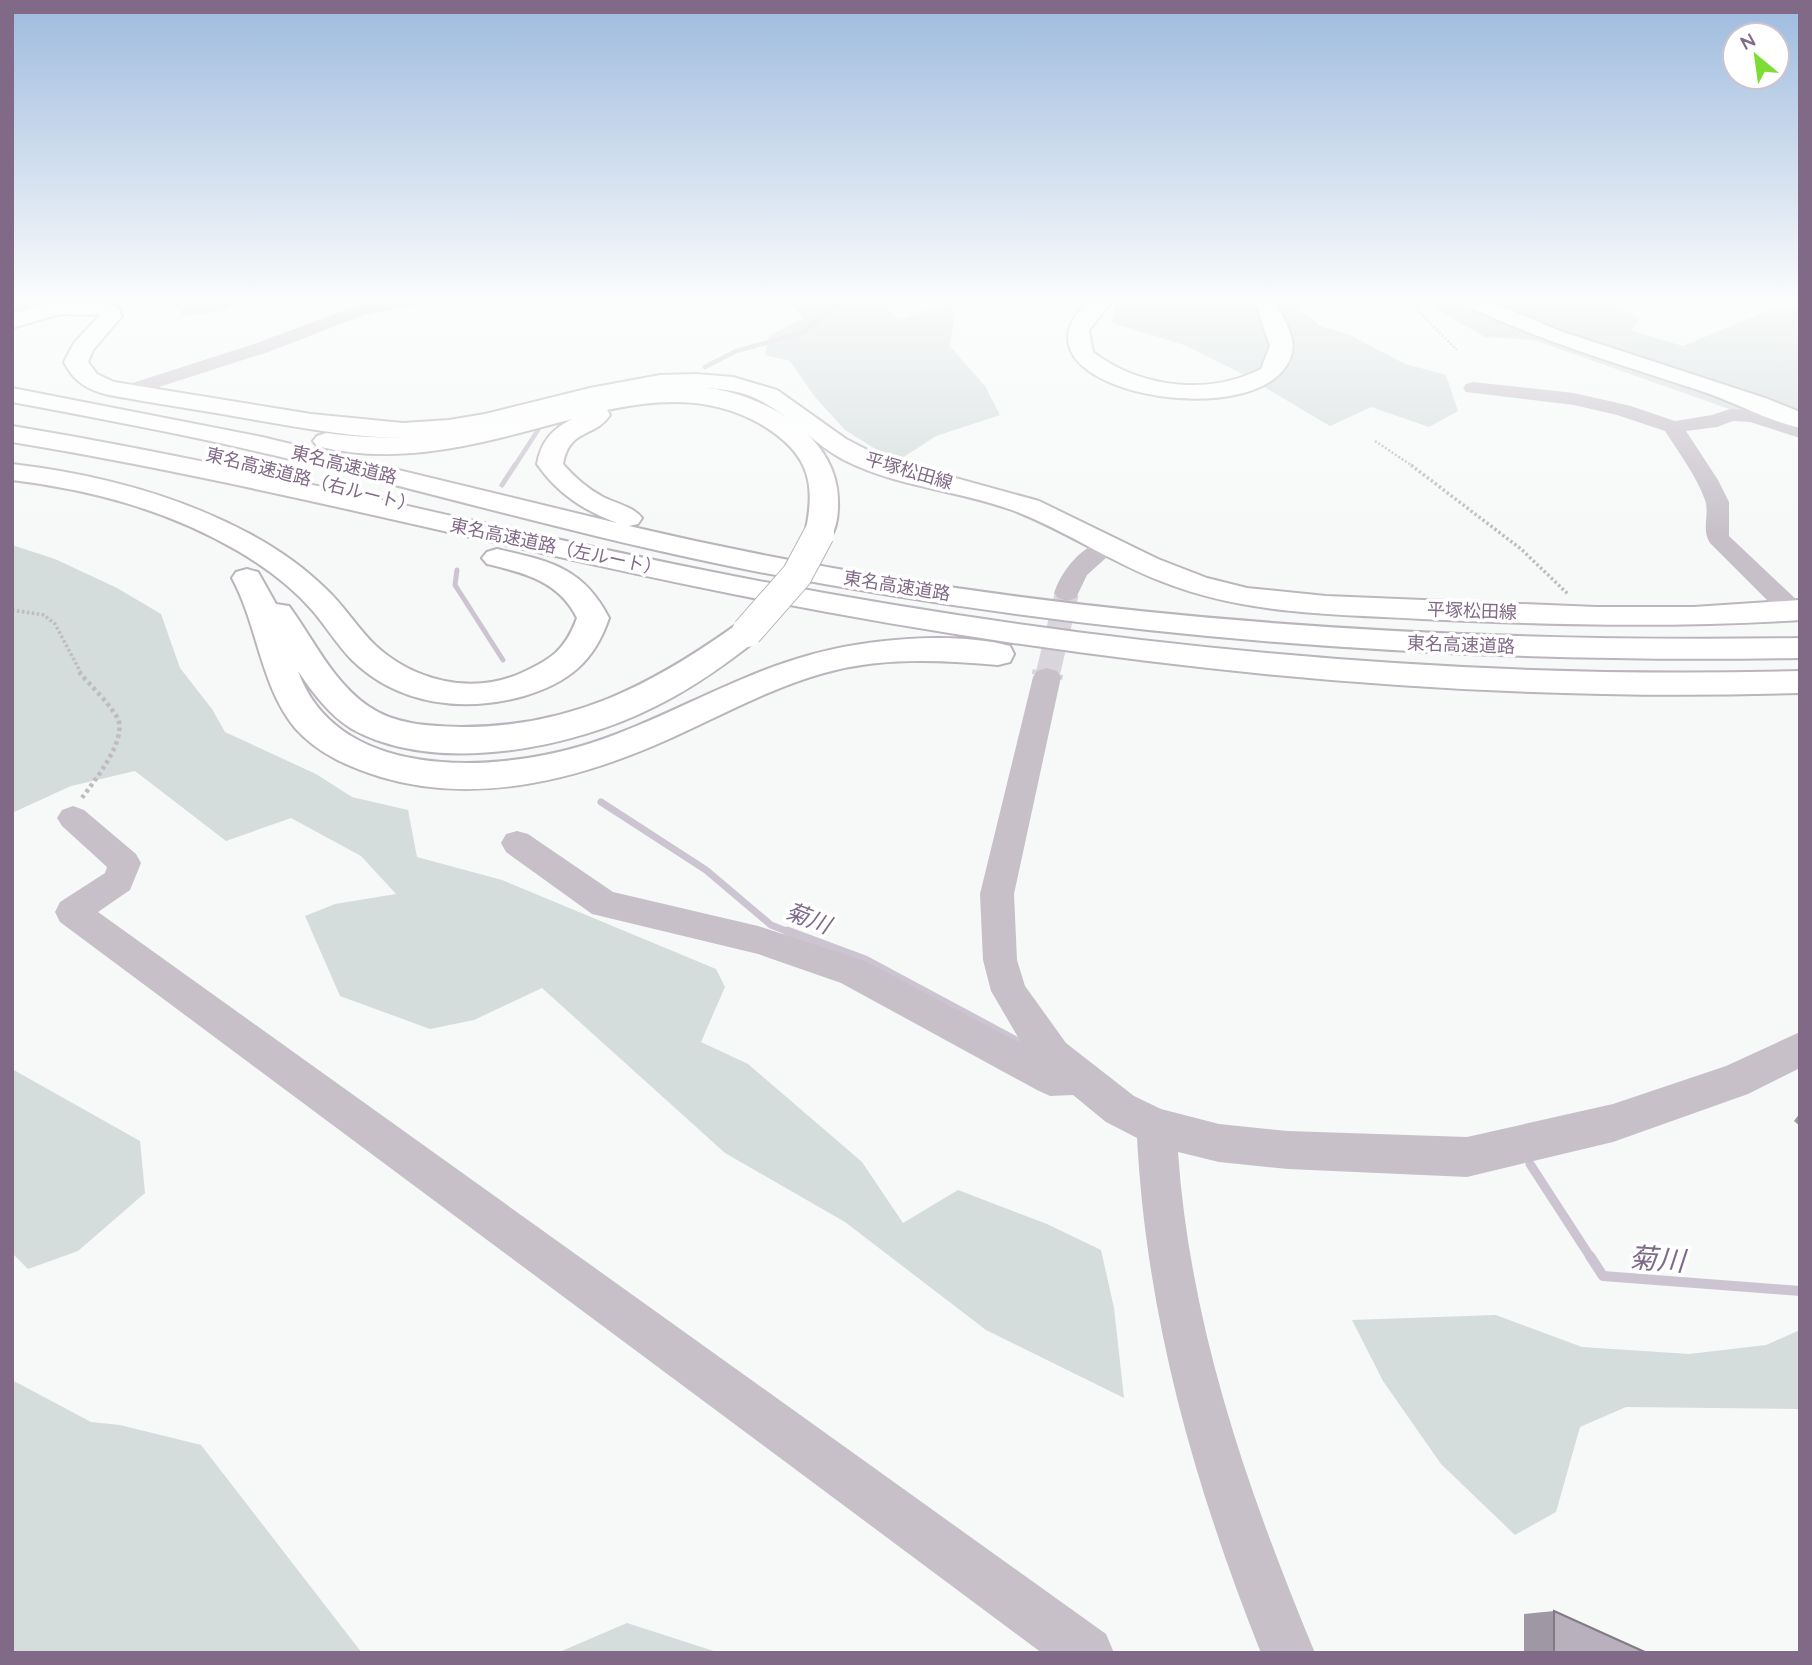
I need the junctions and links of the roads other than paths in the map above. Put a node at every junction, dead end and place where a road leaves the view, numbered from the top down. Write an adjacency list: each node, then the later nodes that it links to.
1 (86, 379): 7 (main road, 平塚松田線)
2 (165, 379): 7 (street)
3 (1124, 379): 4 (main road)
4 (1265, 379)
5 (1689, 379): 10 (main road)
6 (1473, 388): 11 (street)
7 (127, 391): 18 (main road, 平塚松田線)
8 (12, 395): 17 (main road); 22 (main road, 東名高速道路)
9 (12, 416): 20 (main road, 東名高速道路（右ルート）)
10 (1800, 421)
11 (1673, 427): 12 (street); 23 (street)
12 (1800, 432)
13 (12, 434): 20 (main road, 東名高速道路（左ルート）)
14 (12, 441): 19 (main road)
15 (12, 472): 19 (main road)
16 (12, 484): 19 (main road)
17 (810, 533): 19 (main road, bridge); 22 (main road)
18 (1106, 547): 21 (street); 23 (main road, 平塚松田線)
19 (248, 562): 26 (main road)
20 (729, 584): 26 (main road, 東名高速道路)
21 (1068, 593)
22 (1038, 608): 24 (main road, 東名高速道路)
23 (1796, 611)
24 (1800, 648)
25 (1047, 677): 31 (street)
26 (1468, 678): 27 (main road, 東名高速道路)
27 (1800, 682)
28 (73, 818): 33 (street)
29 (517, 843): 31 (street)
30 (1800, 1049): 32 (street)
31 (1077, 1077): 32 (street)
32 (1156, 1127): 34 (street)
33 (1087, 1653)
34 (1288, 1653)

